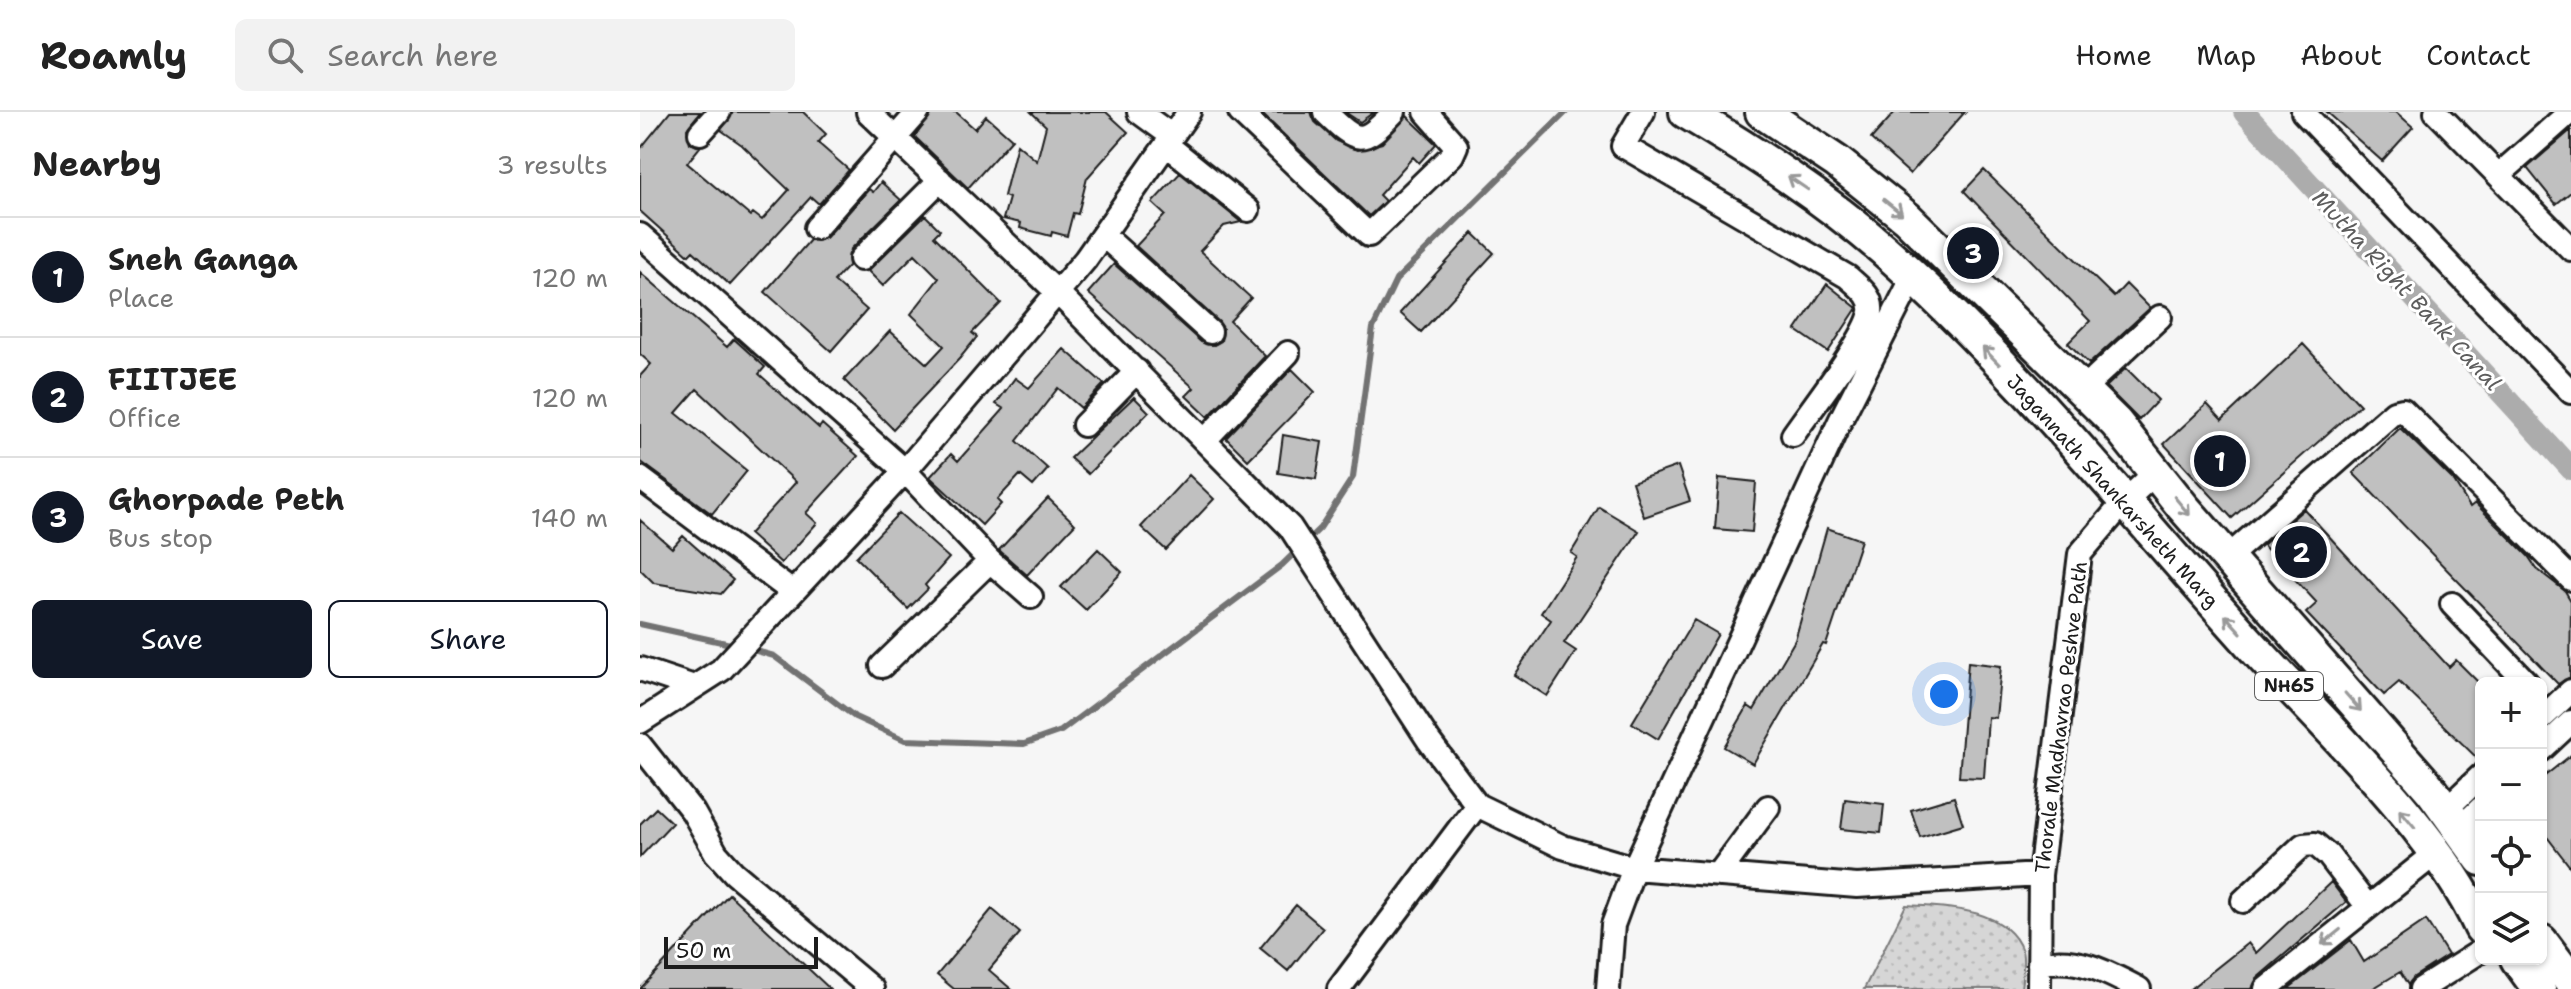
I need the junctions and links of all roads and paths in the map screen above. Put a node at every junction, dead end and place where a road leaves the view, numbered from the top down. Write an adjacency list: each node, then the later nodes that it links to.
1 (719, 112): 16 (street)
2 (868, 112): 17 (street)
3 (918, 112): 17 (street)
4 (1139, 112): 18 (street)
5 (1189, 112): 18 (street)
6 (1240, 112): 9 (street)
7 (1325, 112): 8 (street)
8 (1394, 112)
9 (1426, 112)
10 (1643, 112): 36 (street)
11 (1686, 112): 27 (highway, Jagannath Shankarsheth Marg / NH65, one-way to 11)
12 (1762, 112): 33 (highway, Jagannath Shankarsheth Marg / NH65, one-way to 33)
13 (2303, 112): 34 (street)
14 (2436, 112): 19 (street)
15 (2570, 112): 19 (street)
16 (700, 133)
17 (895, 138): 20 (street); 22 (street)
18 (1169, 140): 21 (street); 23 (street)
19 (2500, 174): 25 (street)
20 (940, 180): 26 (street); 28 (street)
21 (1248, 210)
22 (816, 228)
23 (1103, 235): 28 (street); 30 (street)
24 (641, 239): 38 (street)
25 (2571, 249)
26 (861, 259)
27 (1913, 277): 41 (highway, Jagannath Shankarsheth Marg / NH65, one-way to 27); 64 (street)
28 (1058, 293): 32 (street); 38 (street)
29 (2160, 317): 33 (street)
30 (1210, 332)
31 (1288, 353): 37 (street)
32 (1137, 371): 35 (street); 37 (street)
33 (2082, 390): 39 (highway, Jagannath Shankarsheth Marg / NH65)
34 (2571, 392)
35 (1084, 425)
36 (1793, 435)
37 (1205, 440): 59 (street)
38 (905, 471): 43 (street); 45 (street)
39 (2155, 473): 41 (street, Thorale Madhavrao Peshve Path); 42 (highway, Jagannath Shankarsheth Marg / NH65, one-way to 42)
40 (640, 478): 45 (street)
41 (2125, 501): 63 (highway, Jagannath Shankarsheth Marg / NH65, one-way to 41); 66 (street, Thorale Madhavrao Peshve Path)
42 (2227, 558): 44 (street); 61 (highway, Jagannath Shankarsheth Marg / NH65, one-way to 61)
43 (990, 561): 46 (street); 48 (street)
44 (2571, 579)
45 (791, 591): 51 (street)
46 (1031, 597)
47 (2452, 604): 50 (street)
48 (882, 666)
49 (640, 669): 51 (street)
50 (2521, 677)
51 (694, 687): 54 (street)
52 (2571, 691): 53 (street)
53 (2547, 708)
54 (640, 722)
55 (2571, 722): 57 (street)
56 (640, 745): 77 (street)
57 (2542, 749)
58 (2475, 788): 61 (street)
59 (1477, 805): 64 (street); 76 (street)
60 (1768, 807): 65 (street)
61 (2462, 815): 62 (highway, Jagannath Shankarsheth Marg / NH65)
62 (2475, 845)
63 (2436, 853): 68 (highway, Jagannath Shankarsheth Marg / NH65); 69 (street)
64 (1634, 868): 65 (street); 78 (street)
65 (1718, 875): 66 (street)
66 (2040, 875): 72 (street, Thorale Madhavrao Peshve Path)
67 (2243, 901): 69 (street)
68 (2472, 901)
69 (2368, 907): 81 (street, one-way to 81)
70 (2547, 949): 75 (highway)
71 (2475, 955): 82 (street)
72 (2039, 964): 79 (street, Thorale Madhavrao Peshve Path); 80 (street)
73 (2499, 965): 83 (highway)
74 (2521, 965): 84 (highway)
75 (2571, 981)
76 (1344, 987)
77 (868, 988)
78 (1608, 989)
79 (2039, 989)
80 (2139, 989)
81 (2266, 989)
82 (2421, 989)
83 (2514, 989)
84 (2539, 989)

